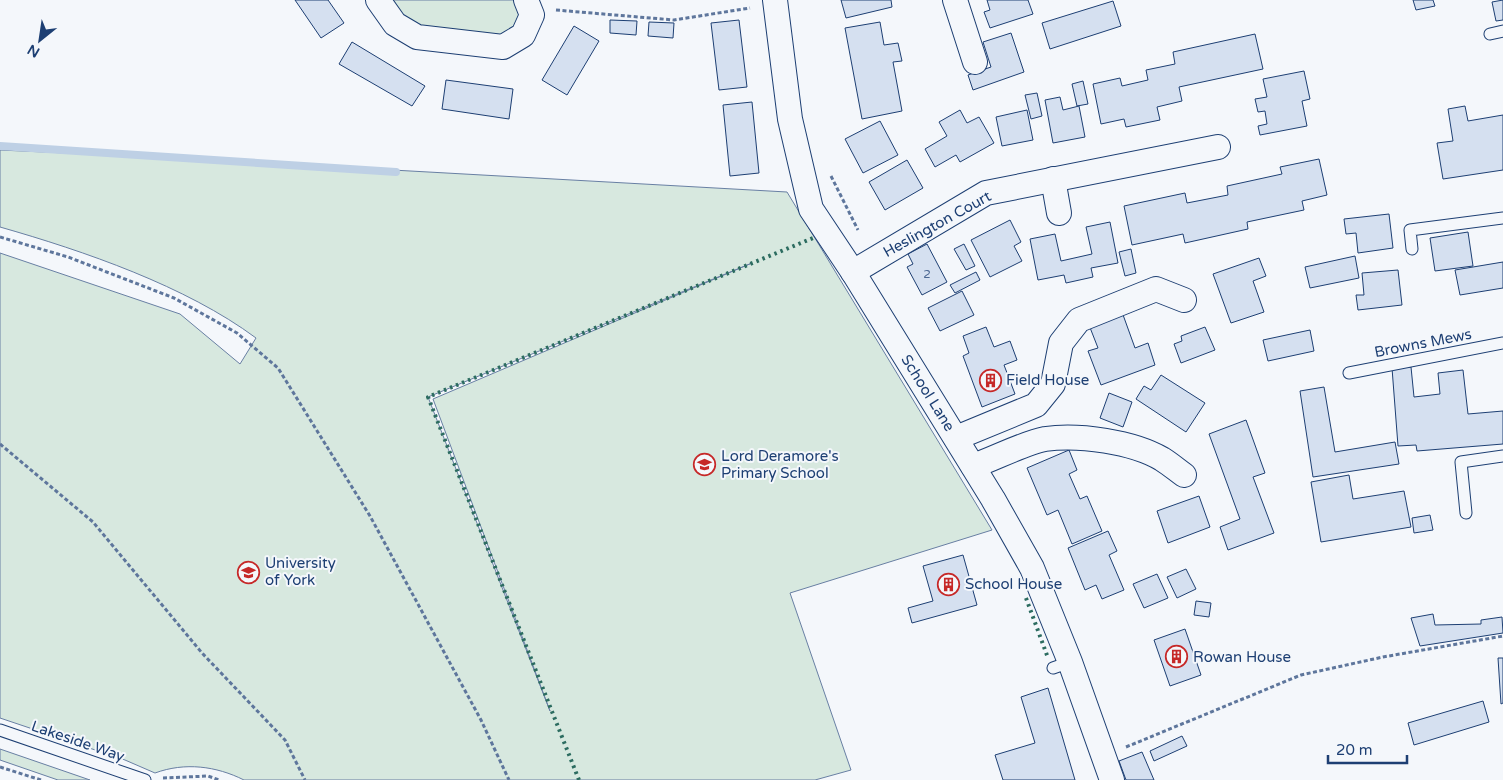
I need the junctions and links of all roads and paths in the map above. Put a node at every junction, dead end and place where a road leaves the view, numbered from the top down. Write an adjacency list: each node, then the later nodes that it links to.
1 (378, 0): 4 (street)
2 (955, 0): 7 (street)
3 (775, 2): 4 (path); 15 (street, School Lane)
4 (527, 4)
5 (1503, 31): 6 (lane)
6 (1490, 34)
7 (975, 62)
8 (1218, 147): 10 (street, Heslington Court)
9 (830, 174): 15 (path)
10 (1053, 180): 11 (street); 15 (street, Heslington Court)
11 (1060, 213)
12 (1503, 218): 14 (lane)
13 (0, 237): 35 (path)
14 (1412, 249)
15 (863, 266): 19 (street, School Lane)
16 (1184, 300): 19 (street)
17 (1503, 344): 18 (lane, Browns Mews)
18 (1349, 372)
19 (956, 438): 22 (street, School Lane)
20 (0, 444): 34 (path)
21 (1503, 456): 24 (lane)
22 (973, 466): 23 (street); 27 (street, School Lane)
23 (1184, 475)
24 (1466, 513)
25 (1503, 636): 27 (path)
26 (0, 730): 31 (lane, Lakeside Way)
27 (1102, 756): 36 (street, School Lane)
28 (0, 767): 30 (path)
29 (207, 778): 32 (path); 33 (path)
30 (40, 780)
31 (146, 780)
32 (156, 780)
33 (219, 780)
34 (305, 780)
35 (509, 780)
36 (1112, 780)

